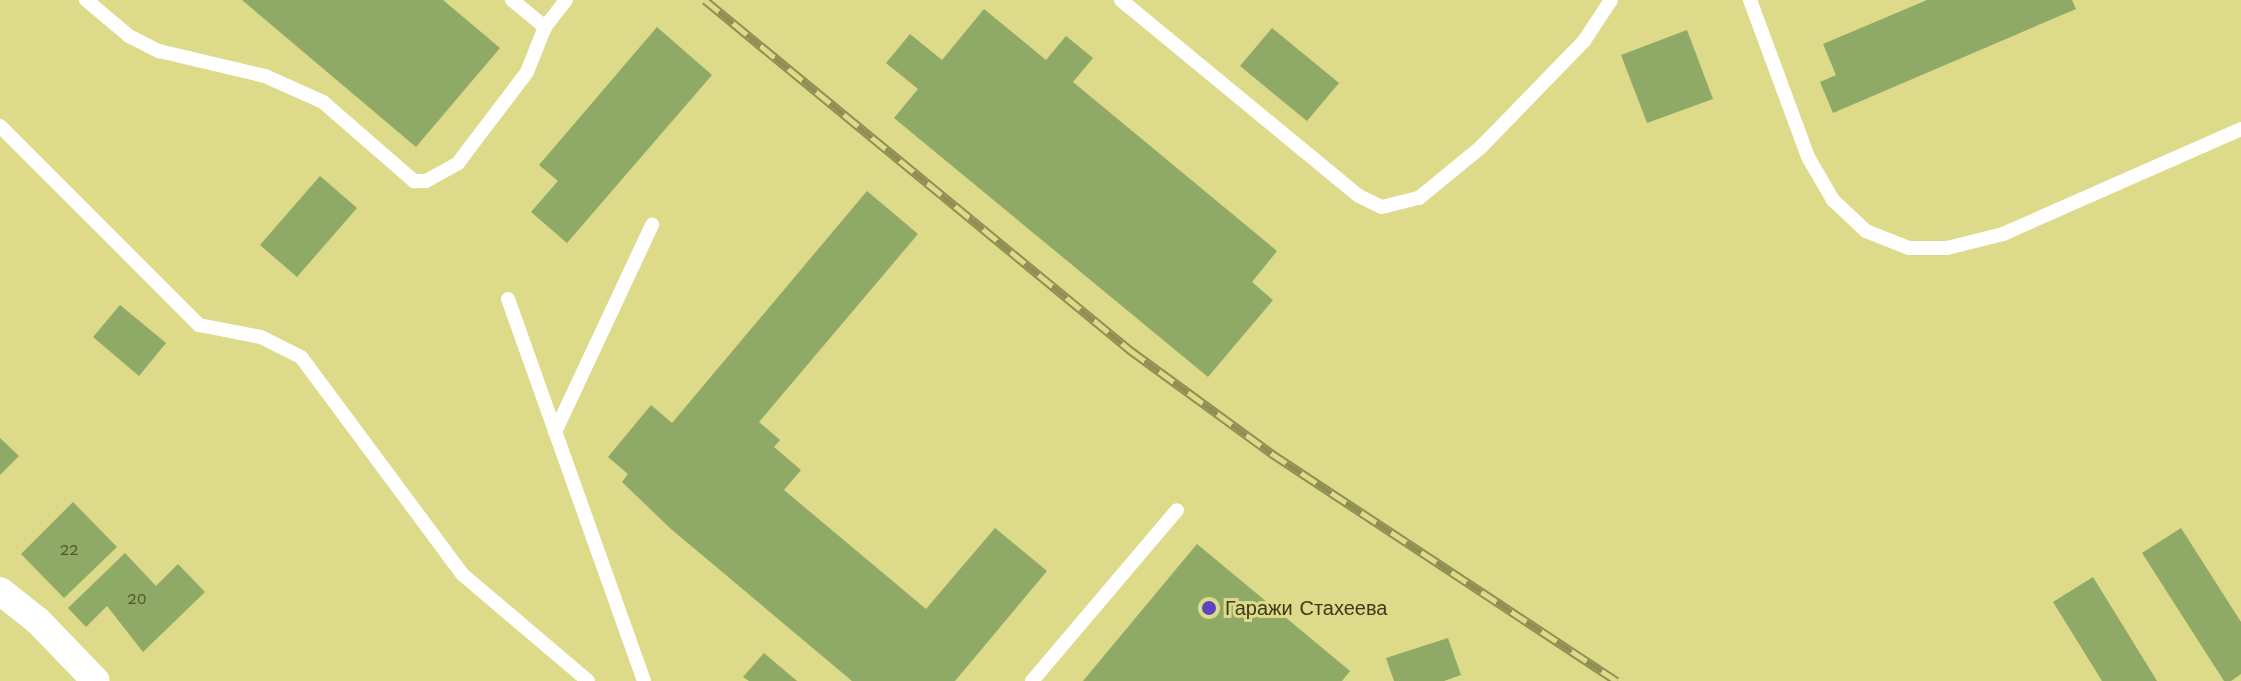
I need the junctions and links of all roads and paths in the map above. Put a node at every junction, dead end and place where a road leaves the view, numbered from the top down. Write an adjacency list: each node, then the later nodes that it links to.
1 (86, 0): 7 (lane)
2 (512, 0): 7 (lane)
3 (566, 0): 7 (lane)
4 (1121, 0): 5 (lane)
5 (1611, 0)
6 (1750, 0): 9 (lane)
7 (545, 27)
8 (0, 126): 16 (lane)
9 (2241, 129)
10 (652, 225): 12 (lane)
11 (508, 299): 12 (lane)
12 (555, 432): 17 (lane)
13 (1177, 510): 18 (lane)
14 (0, 591): 15 (street)
15 (96, 681)
16 (588, 681)
17 (644, 681)
18 (1032, 681)

